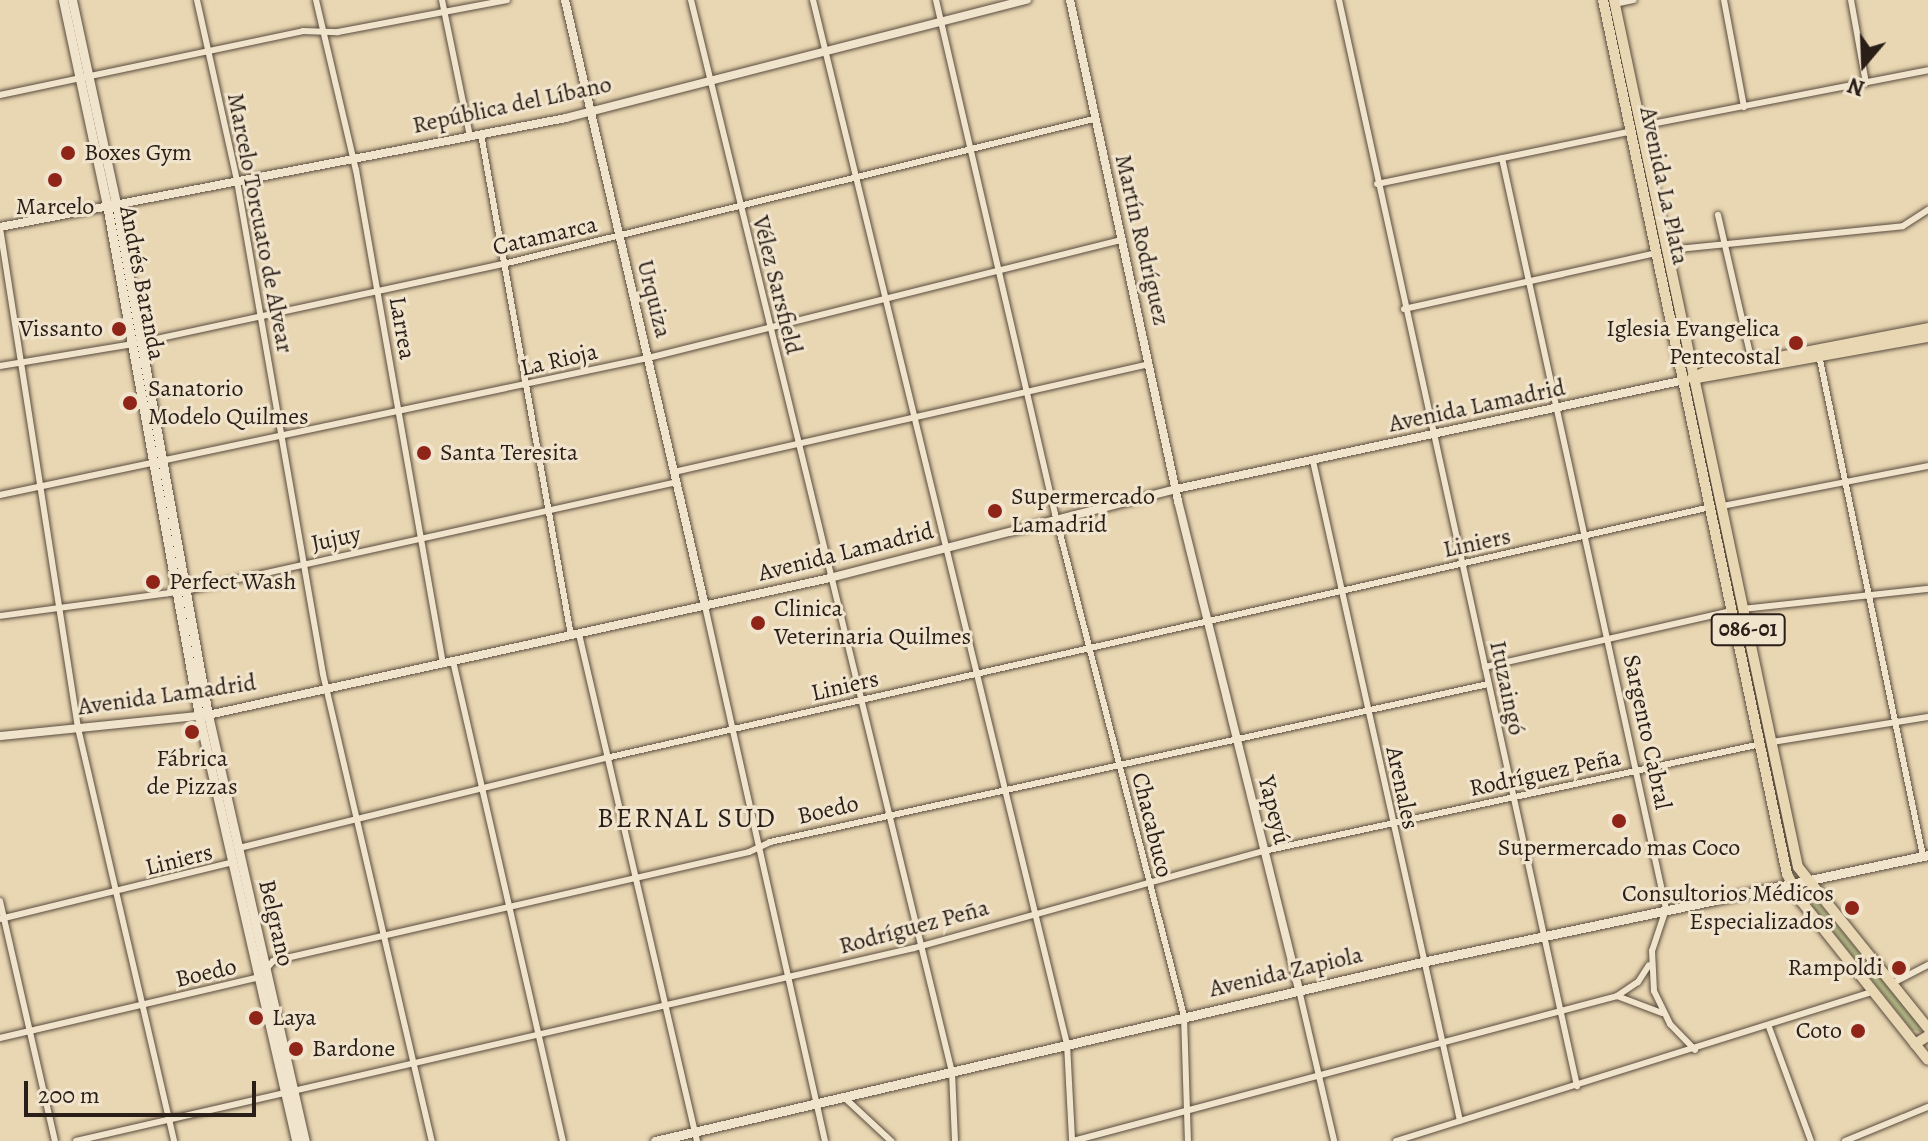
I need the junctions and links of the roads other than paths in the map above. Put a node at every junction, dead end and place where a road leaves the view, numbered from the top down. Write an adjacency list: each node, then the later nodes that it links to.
1 (63, 0): 24 (main road, Andrés Baranda)
2 (72, 0): 24 (main road, Andrés Baranda)
3 (197, 0): 21 (street, Marcelo Torcuato de Alvear)
4 (316, 0): 20 (street, Larrea)
5 (442, 0): 18 (street)
6 (507, 0): 18 (street)
7 (565, 0): 29 (street, Urquiza)
8 (691, 0): 25 (street, Vélez Sarsfield)
9 (813, 0): 22 (street)
10 (936, 0): 19 (street, Chacabuco)
11 (1027, 0): 19 (street, República del Líbano)
12 (1070, 0): 30 (street, Martín Rodríguez)
13 (1339, 0): 39 (street, Ituzaingó)
14 (1634, 0): 17 (street)
15 (1724, 0): 28 (street)
16 (1851, 0): 26 (street)
17 (1611, 1): 31 (main road, Avenida La Plata / 086-01)
18 (445, 13): 20 (street); 33 (street)
19 (941, 22): 22 (street, República del Líbano); 34 (street, Chacabuco)
20 (323, 30): 21 (street); 36 (street, Larrea)
21 (209, 51): 24 (street); 38 (street, Marcelo Torcuato de Alvear)
22 (824, 52): 25 (street, República del Líbano); 37 (street)
23 (1928, 70): 26 (street)
24 (84, 76): 27 (street); 40 (main road, Andrés Baranda)
25 (708, 80): 29 (street, República del Líbano); 41 (street, Vélez Sarsfield)
26 (1866, 83): 28 (street)
27 (0, 95)
28 (1744, 107): 31 (street)
29 (589, 111): 32 (street, República del Líbano); 45 (street, Urquiza)
30 (1094, 119): 34 (street, Catamarca); 46 (street, Martín Rodríguez)
31 (1636, 128): 35 (street); 48 (main road, Avenida La Plata / 086-01)
32 (481, 134): 33 (street, República del Líbano); 49 (street)
33 (470, 136): 36 (street, República del Líbano)
34 (971, 149): 37 (street, Catamarca); 50 (street, Chacabuco)
35 (1502, 158): 39 (street); 51 (street, Sargento Cabral)
36 (352, 160): 38 (street, República del Líbano); 52 (street, Larrea)
37 (854, 177): 41 (street, Catamarca); 53 (street)
38 (237, 181): 40 (street, República del Líbano); 55 (street, Marcelo Torcuato de Alvear)
39 (1377, 184): 54 (street, Ituzaingó)
40 (112, 204): 44 (street, República del Líbano); 59 (main road, Andrés Baranda)
41 (740, 207): 45 (street, Catamarca); 56 (street, Vélez Sarsfield)
42 (1928, 210): 47 (street)
43 (1718, 215): 47 (street)
44 (0, 228): 63 (street)
45 (618, 238): 49 (street, Catamarca); 61 (street, Urquiza)
46 (1121, 240): 50 (street, La Rioja); 64 (street, Martín Rodríguez)
47 (1722, 241): 48 (street); 62 (street)
48 (1663, 251): 51 (street); 66 (main road, Avenida La Plata / 086-01)
49 (503, 264): 52 (street, Catamarca); 67 (street)
50 (1001, 269): 53 (street, La Rioja); 68 (street, Chacabuco)
51 (1531, 282): 54 (street); 69 (street, Sargento Cabral)
52 (378, 290): 55 (street, Catamarca); 70 (street, Larrea)
53 (883, 300): 56 (street, La Rioja); 71 (street)
54 (1404, 309): 72 (street, Ituzaingó)
55 (260, 315): 59 (street, Catamarca); 73 (street, Marcelo Torcuato de Alvear)
56 (770, 328): 61 (street, La Rioja); 74 (street, Vélez Sarsfield)
57 (1928, 328): 60 (main road, Avenida Lamadrid)
58 (1928, 337): 60 (main road, Avenida Lamadrid)
59 (137, 343): 63 (street, Catamarca); 76 (main road, Andrés Baranda)
60 (1818, 352): 62 (main road, Avenida Lamadrid); 66 (main road, Avenida Lamadrid); 80 (street)
61 (648, 358): 67 (street, La Rioja); 78 (street, Urquiza)
62 (1752, 362): 66 (main road, Avenida Lamadrid)
63 (23, 363): 65 (street, Catamarca); 81 (street)
64 (1149, 364): 68 (street); 82 (street, Martín Rodríguez)
65 (0, 366)
66 (1690, 379): 69 (street, Avenida Lamadrid); 84 (main road, 086-01)
67 (526, 386): 70 (street, La Rioja); 85 (street)
68 (1029, 392): 71 (street); 86 (street, Chacabuco)
69 (1559, 409): 72 (street, Avenida Lamadrid); 87 (street, Sargento Cabral)
70 (399, 414): 73 (street, La Rioja); 88 (street, Larrea)
71 (912, 416): 74 (street); 89 (street)
72 (1433, 438): 75 (street, Avenida Lamadrid); 91 (street, Ituzaingó)
73 (281, 439): 76 (street, La Rioja); 90 (street, Marcelo Torcuato de Alvear)
74 (797, 443): 78 (street); 92 (street, Vélez Sarsfield)
75 (1313, 461): 82 (street, Avenida Lamadrid); 95 (street, Arenales)
76 (159, 465): 81 (street, La Rioja); 94 (main road, Andrés Baranda)
77 (1928, 466): 80 (street, Liniers)
78 (674, 472): 79 (street, Urquiza)
79 (677, 482): 85 (street, Jujuy); 97 (street, Urquiza)
80 (1844, 482): 84 (street, Liniers); 96 (street)
81 (42, 487): 83 (street, La Rioja); 98 (street)
82 (1176, 489): 86 (street, Avenida Lamadrid); 101 (street, Yapeyú)
83 (0, 495)
84 (1716, 507): 87 (street, Liniers); 99 (main road, 086-01)
85 (549, 509): 88 (street, Jujuy); 102 (street)
86 (1057, 520): 89 (street, Avenida Lamadrid); 104 (street, Chacabuco)
87 (1587, 538): 91 (street, Liniers); 103 (street, Sargento Cabral)
88 (421, 539): 90 (street, Jujuy); 106 (street, Larrea)
89 (943, 549): 92 (street, Avenida Lamadrid); 108 (street)
90 (303, 564): 94 (street, Jujuy); 110 (street, Marcelo Torcuato de Alvear)
91 (1462, 565): 95 (street, Liniers); 107 (street, Ituzaingó)
92 (830, 578): 97 (street, Avenida Lamadrid); 111 (street, Vélez Sarsfield)
93 (1928, 589): 96 (street)
94 (182, 592): 98 (street, Jujuy); 113 (main road, Andrés Baranda)
95 (1341, 592): 101 (street, Liniers); 112 (street, Arenales)
96 (1867, 595): 99 (street); 115 (street)
97 (705, 606): 102 (street, Avenida Lamadrid); 117 (street)
98 (59, 608): 100 (street, Jujuy); 116 (street)
99 (1737, 610): 103 (street); 120 (main road, 086-01)
100 (0, 616)
101 (1209, 621): 104 (street, Liniers); 119 (street, Yapeyú)
102 (575, 634): 105 (street, Avenida Lamadrid); 121 (street)
103 (1609, 639): 107 (street); 123 (street, Sargento Cabral)
104 (1091, 647): 108 (street, Liniers); 122 (street, Chacabuco)
105 (453, 661): 106 (street, Avenida Lamadrid); 124 (street)
106 (443, 664): 110 (street, Avenida Lamadrid)
107 (1485, 667): 109 (street, Ituzaingó)
108 (976, 675): 111 (street, Liniers); 125 (street)
109 (1488, 684): 112 (street, Boedo); 126 (street, Ituzaingó)
110 (326, 689): 113 (street, Avenida Lamadrid); 128 (street, Marcelo Torcuato de Alvear)
111 (861, 700): 117 (street, Liniers); 127 (street, Vélez Sarsfield)
112 (1367, 711): 119 (street, Boedo); 129 (street, Arenales)
113 (204, 715): 116 (street, Avenida Lamadrid); 131 (main road, Belgrano); 134 (main road, Belgrano)
114 (1928, 717): 115 (street, Rodríguez Peña)
115 (1894, 722): 120 (street, Rodríguez Peña); 133 (street)
116 (78, 728): 118 (street, Avenida Lamadrid); 139 (street)
117 (733, 730): 121 (street, Liniers); 130 (street)
118 (0, 736)
119 (1236, 739): 122 (street, Boedo); 132 (street, Yapeyú)
120 (1767, 743): 123 (street, Rodríguez Peña); 136 (main road, 086-01); 138 (main road, 086-01)
121 (606, 758): 124 (street, Liniers); 135 (street)
122 (1119, 763): 125 (street, Boedo); 137 (street, Chacabuco)
123 (1637, 772): 126 (street, Rodríguez Peña); 142 (street, Sargento Cabral)
124 (482, 787): 128 (street, Liniers); 141 (street)
125 (1004, 789): 127 (street, Boedo); 143 (street)
126 (1513, 798): 129 (street, Rodríguez Peña); 146 (street, Ituzaingó)
127 (889, 815): 130 (street, Boedo); 147 (street, Vélez Sarsfield)
128 (357, 817): 131 (street, Liniers); 145 (street, Marcelo Torcuato de Alvear)
129 (1391, 824): 132 (street, Rodríguez Peña); 148 (street, Arenales)
130 (760, 846): 135 (street, Boedo); 152 (street)
131 (238, 849): 134 (street, Liniers); 151 (main road, Belgrano)
132 (1264, 851): 137 (street, Rodríguez Peña); 155 (street, Yapeyú)
133 (1926, 856): 136 (main road, Avenida Zapiola)
134 (232, 863): 139 (street, Liniers); 153 (main road, Belgrano)
135 (633, 878): 141 (street, Boedo); 159 (street)
136 (1805, 880): 138 (main road, Avenida Zapiola); 154 (main road, 086-01)
137 (1148, 881): 143 (street, Rodríguez Peña); 162 (street, Chacabuco)
138 (1791, 884): 142 (main road, Avenida Zapiola); 156 (main road, 086-01)
139 (119, 894): 144 (street, Liniers); 158 (street)
140 (0, 901): 144 (street)
141 (509, 906): 145 (street, Boedo); 166 (street)
142 (1666, 909): 146 (main road, Avenida Zapiola); 149 (street, Sargento Cabral)
143 (1033, 913): 147 (street, Rodríguez Peña); 169 (street)
144 (2, 919): 165 (street)
145 (384, 935): 151 (street, Boedo); 174 (street, Marcelo Torcuato de Alvear)
146 (1543, 935): 148 (main road, Avenida Zapiola); 160 (street, Ituzaingó)
147 (921, 946): 152 (street, Rodríguez Peña); 175 (street, Vélez Sarsfield)
148 (1422, 962): 155 (main road, Avenida Zapiola); 170 (street, Arenales)
149 (1651, 962): 157 (street); 161 (street, Sargento Cabral)
150 (1928, 965): 154 (street)
151 (266, 969): 153 (street, Boedo); 178 (main road, Belgrano)
152 (790, 978): 159 (street, Rodríguez Peña); 180 (street)
153 (259, 979): 158 (street, Boedo); 178 (main road, Belgrano)
154 (1891, 984): 164 (main road, 086-01)
155 (1299, 990): 162 (main road, Avenida Zapiola); 176 (street, Yapeyú)
156 (1872, 992): 163 (street); 171 (main road, 086-01)
157 (1617, 996): 160 (street); 161 (street)
158 (144, 1006): 165 (street, Boedo); 183 (street)
159 (664, 1007): 166 (street, Rodríguez Peña); 185 (street)
160 (1560, 1011): 170 (street); 177 (street, Ituzaingó)
161 (1663, 1013): 172 (street, Sargento Cabral)
162 (1184, 1016): 169 (main road, Avenida Zapiola); 182 (street, Chacabuco)
163 (1769, 1027): 172 (street); 201 (street)
164 (1928, 1028)
165 (31, 1031): 168 (street, Boedo); 186 (street)
166 (540, 1035): 174 (street, Rodríguez Peña); 192 (street)
167 (1928, 1036): 171 (main road)
168 (0, 1038)
169 (1066, 1039): 175 (main road, Avenida Zapiola); 197 (street)
170 (1441, 1043): 176 (street); 184 (street, Arenales)
171 (1915, 1044): 173 (main road, 086-01)
172 (1695, 1050): 177 (street)
173 (1928, 1060)
174 (414, 1063): 178 (street, Rodríguez Peña); 191 (street, Marcelo Torcuato de Alvear)
175 (952, 1072): 179 (main road, Avenida Zapiola); 196 (street, Vélez Sarsfield)
176 (1320, 1075): 182 (street); 199 (street, Yapeyú)
177 (1577, 1086): 184 (street)
178 (290, 1092): 183 (street, Rodríguez Peña); 189 (main road, Belgrano); 190 (main road, Belgrano)
179 (846, 1099): 180 (main road, Avenida Zapiola); 195 (street)
180 (820, 1106): 185 (main road, Avenida Zapiola); 194 (street)
181 (1928, 1107): 202 (street)
182 (1188, 1109): 197 (street); 198 (street, Chacabuco)
183 (169, 1120): 187 (street, Rodríguez Peña); 188 (street)
184 (1460, 1121): 200 (street)
185 (696, 1137): 193 (main road, Avenida Zapiola)
186 (55, 1141)
187 (76, 1141)
188 (174, 1141)
189 (296, 1141)
190 (305, 1141)
191 (432, 1141)
192 (563, 1141)
193 (655, 1141)
194 (825, 1141)
195 (891, 1141)
196 (955, 1141)
197 (1073, 1141)
198 (1188, 1141)
199 (1334, 1141)
200 (1396, 1141)
201 (1811, 1141)
202 (1845, 1141)

